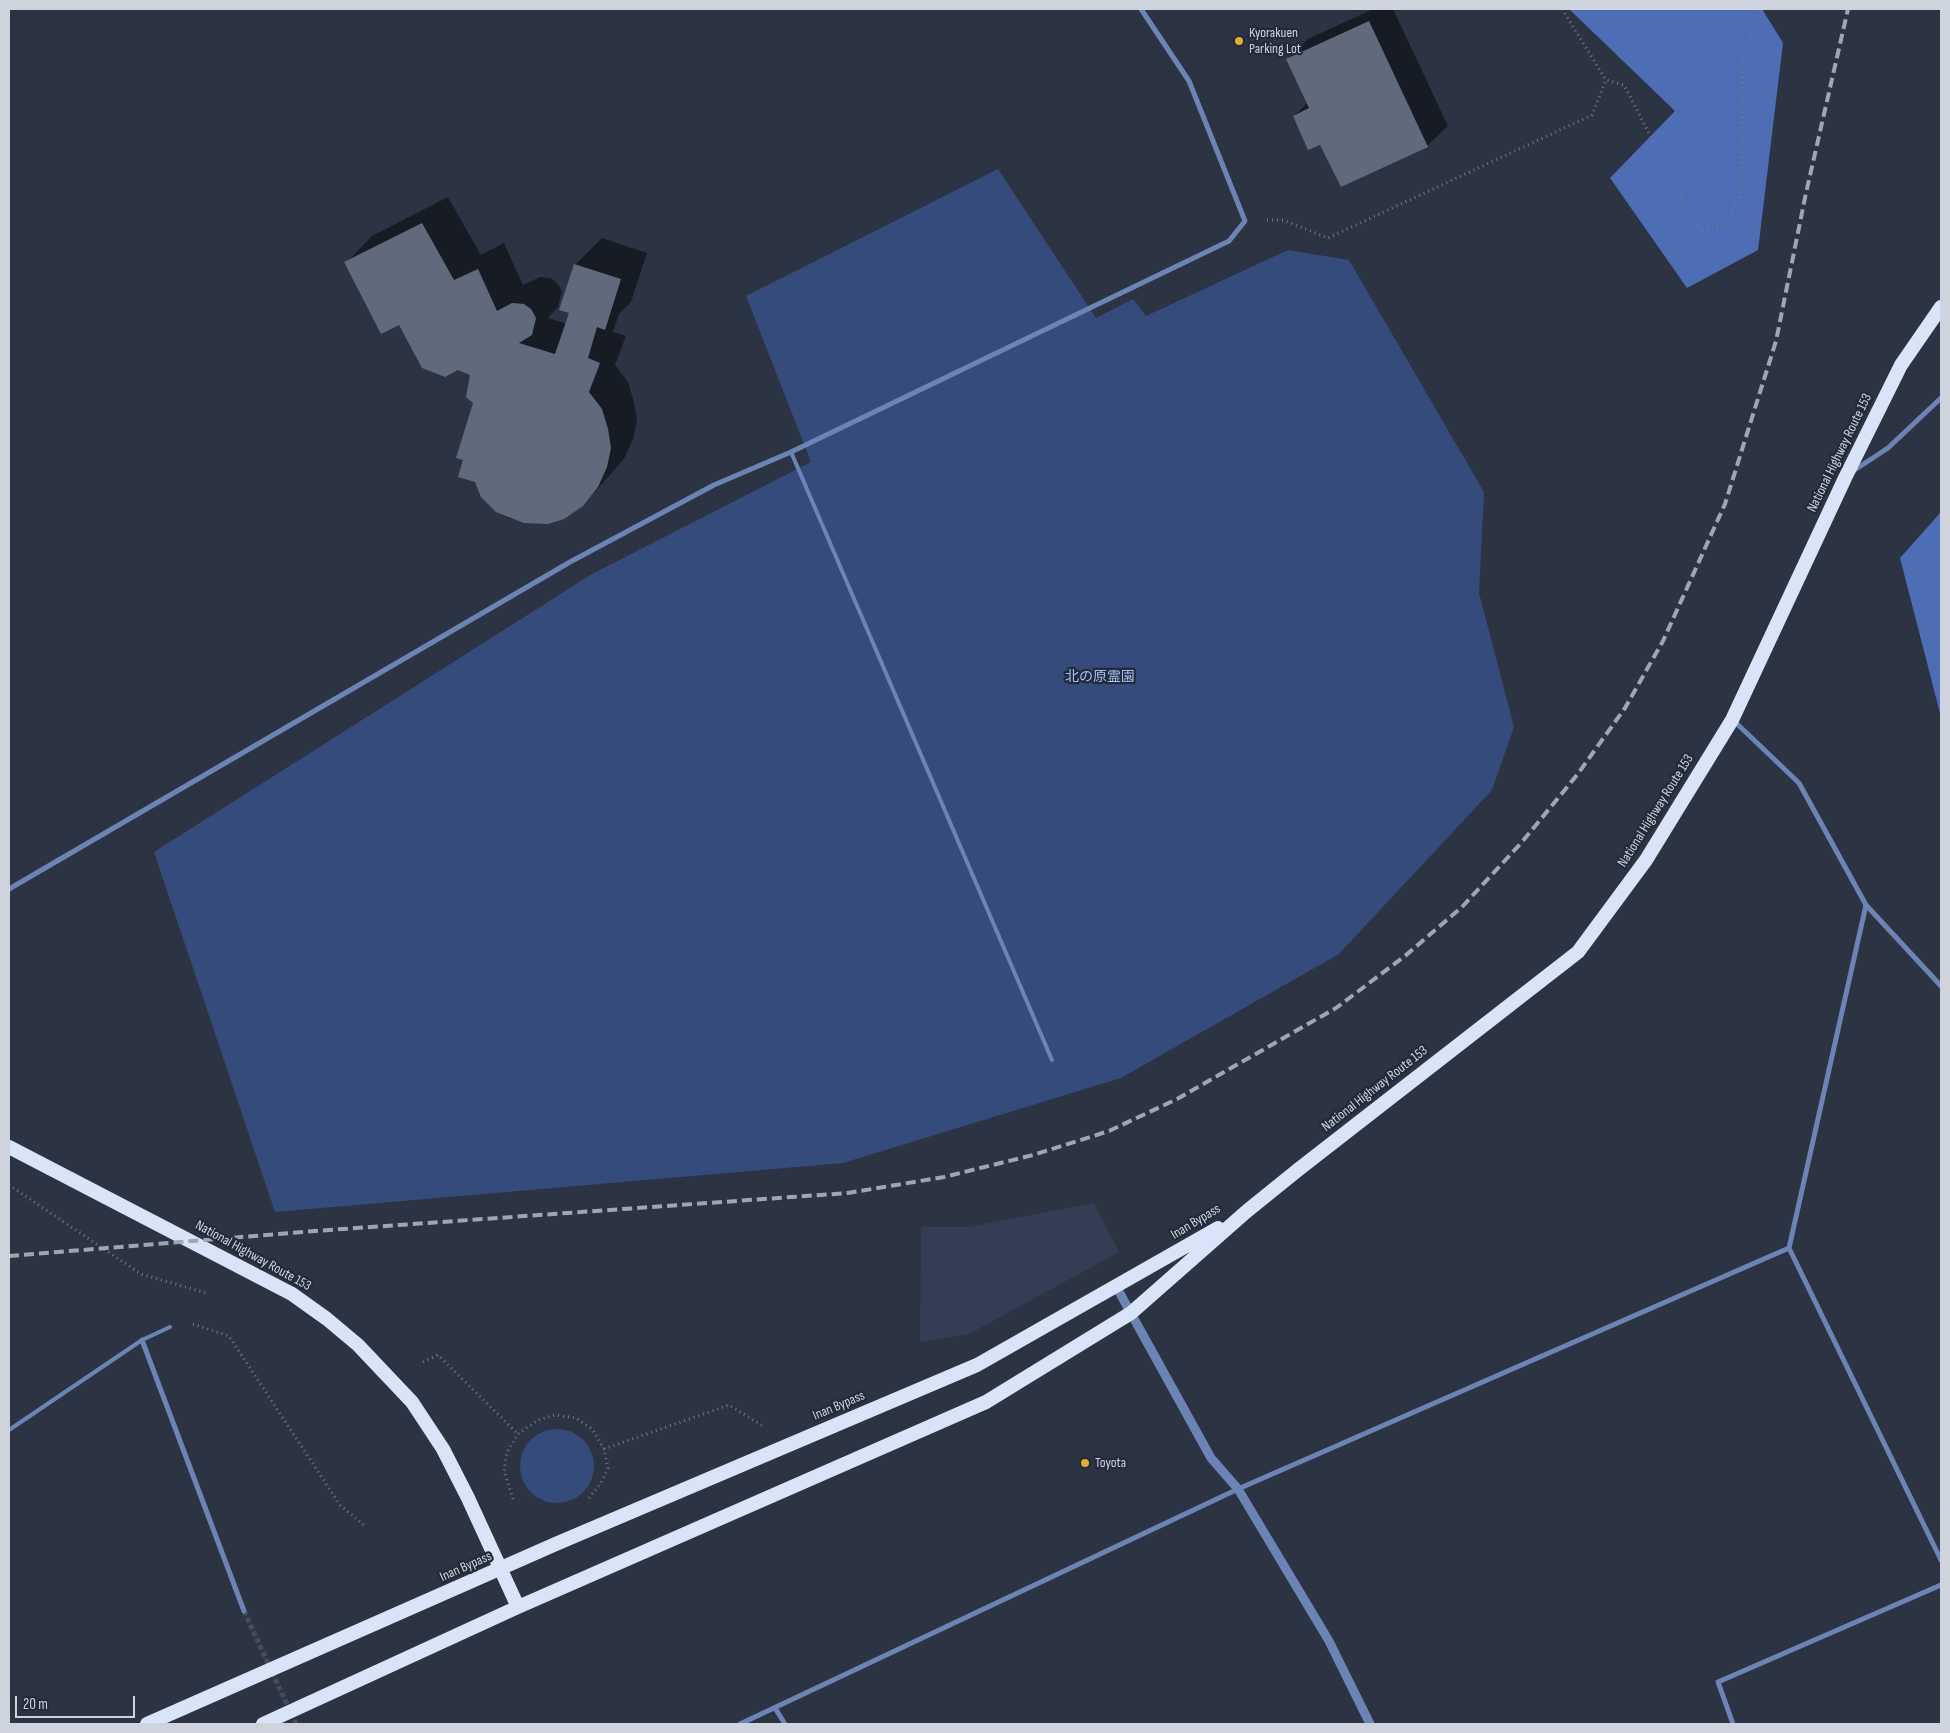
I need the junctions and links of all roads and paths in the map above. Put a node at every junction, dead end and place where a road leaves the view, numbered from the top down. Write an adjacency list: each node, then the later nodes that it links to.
1 (1141, 9): 5 (street)
2 (1562, 9): 4 (path)
3 (1763, 9): 4 (path)
4 (1606, 80): 5 (path)
5 (1244, 221): 8 (street)
6 (1941, 307): 9 (highway, National Highway Route 153)
7 (1941, 398): 9 (street)
8 (791, 452): 11 (street); 14 (lane)
9 (1844, 478): 10 (highway, National Highway Route 153)
10 (1732, 720): 12 (street); 17 (highway, National Highway Route 153)
11 (9, 889)
12 (1866, 905): 13 (street); 18 (street)
13 (1941, 986)
14 (1052, 1060)
15 (9, 1147): 34 (highway, National Highway Route 153)
16 (9, 1185): 20 (path)
17 (1247, 1211): 19 (highway, Inan Bypass); 21 (highway, Inan Bypass)
18 (1788, 1248): 29 (street); 33 (street)
19 (1117, 1288): 21 (street); 34 (highway, Inan Bypass)
20 (206, 1293)
21 (1131, 1313): 29 (street); 36 (highway, Inan Bypass)
22 (170, 1327): 23 (lane); 32 (path)
23 (142, 1340): 26 (lane); 37 (street)
24 (424, 1362): 27 (path)
25 (763, 1427): 28 (path)
26 (9, 1430)
27 (518, 1434): 28 (path); 30 (path)
28 (604, 1449): 31 (path)
29 (1238, 1489): 38 (street); 43 (street)
30 (512, 1499)
31 (583, 1506)
32 (365, 1526)
33 (1941, 1560)
34 (500, 1569): 36 (highway, National Highway Route 153); 39 (highway, Inan Bypass)
35 (1941, 1585): 44 (street)
36 (518, 1608): 40 (highway, Inan Bypass)
37 (244, 1611)
38 (775, 1708): 41 (street); 42 (street)
39 (147, 1724)
40 (263, 1724)
41 (740, 1724)
42 (785, 1724)
43 (1370, 1724)
44 (1733, 1724)

